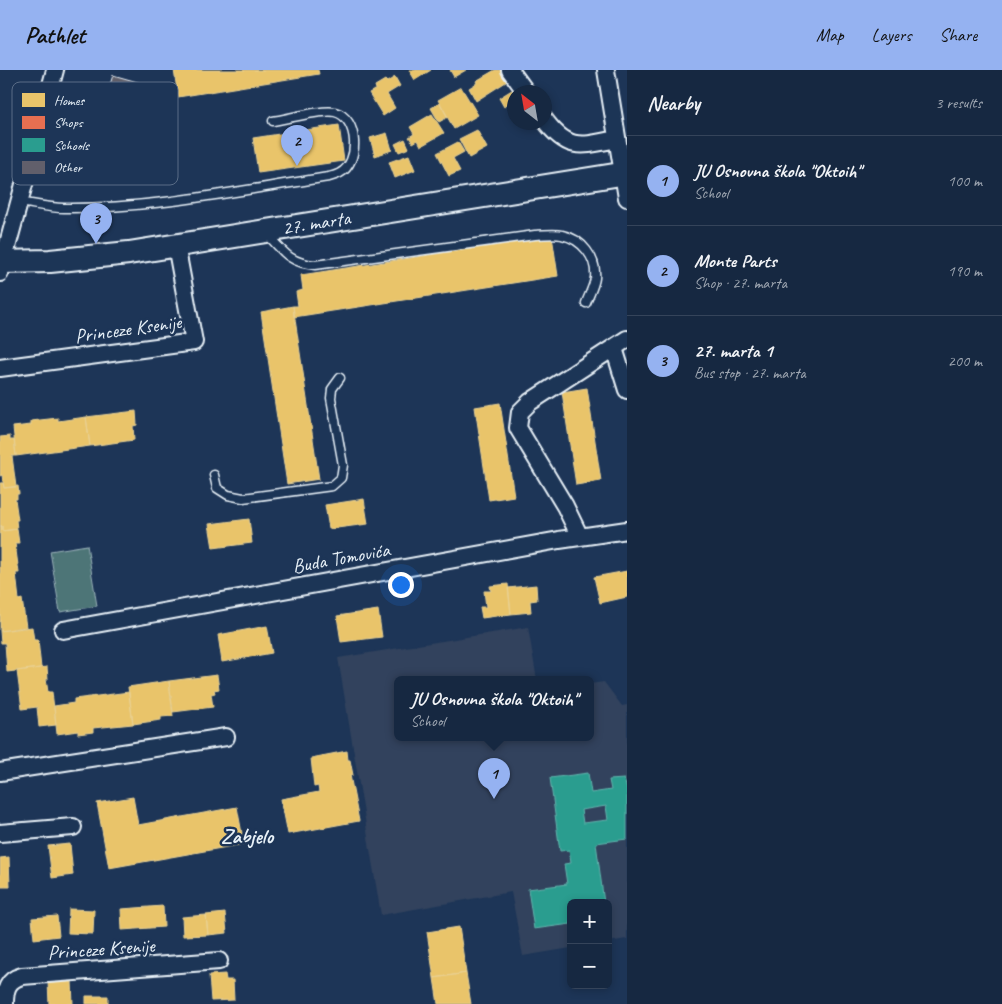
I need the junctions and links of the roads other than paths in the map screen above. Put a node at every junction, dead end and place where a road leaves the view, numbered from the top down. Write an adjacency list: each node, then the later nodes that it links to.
1 (510, 70): 3 (street)
2 (606, 70): 6 (street)
3 (521, 85)
4 (273, 121): 10 (lane)
5 (552, 129): 6 (street)
6 (617, 139): 7 (street)
7 (625, 174): 9 (street); 11 (street, 27. marta)
8 (24, 185): 10 (street)
9 (627, 198)
10 (19, 202): 13 (street)
11 (264, 231): 12 (street, 27. marta); 14 (lane)
12 (176, 245): 13 (street, 27. marta); 16 (street, Princeze Ksenije)
13 (1, 266)
14 (586, 304)
15 (620, 344): 18 (street); 21 (street)
16 (0, 368)
17 (340, 378): 19 (lane)
18 (627, 390)
19 (214, 475)
20 (627, 530): 21 (street, Buda Tomovića)
21 (580, 536): 22 (street, Buda Tomovića)
22 (63, 630)
23 (226, 737): 24 (street)
24 (0, 772)
25 (73, 827): 26 (street)
26 (0, 833)
27 (219, 961): 28 (street, Princeze Ksenije)
28 (6, 1004)

